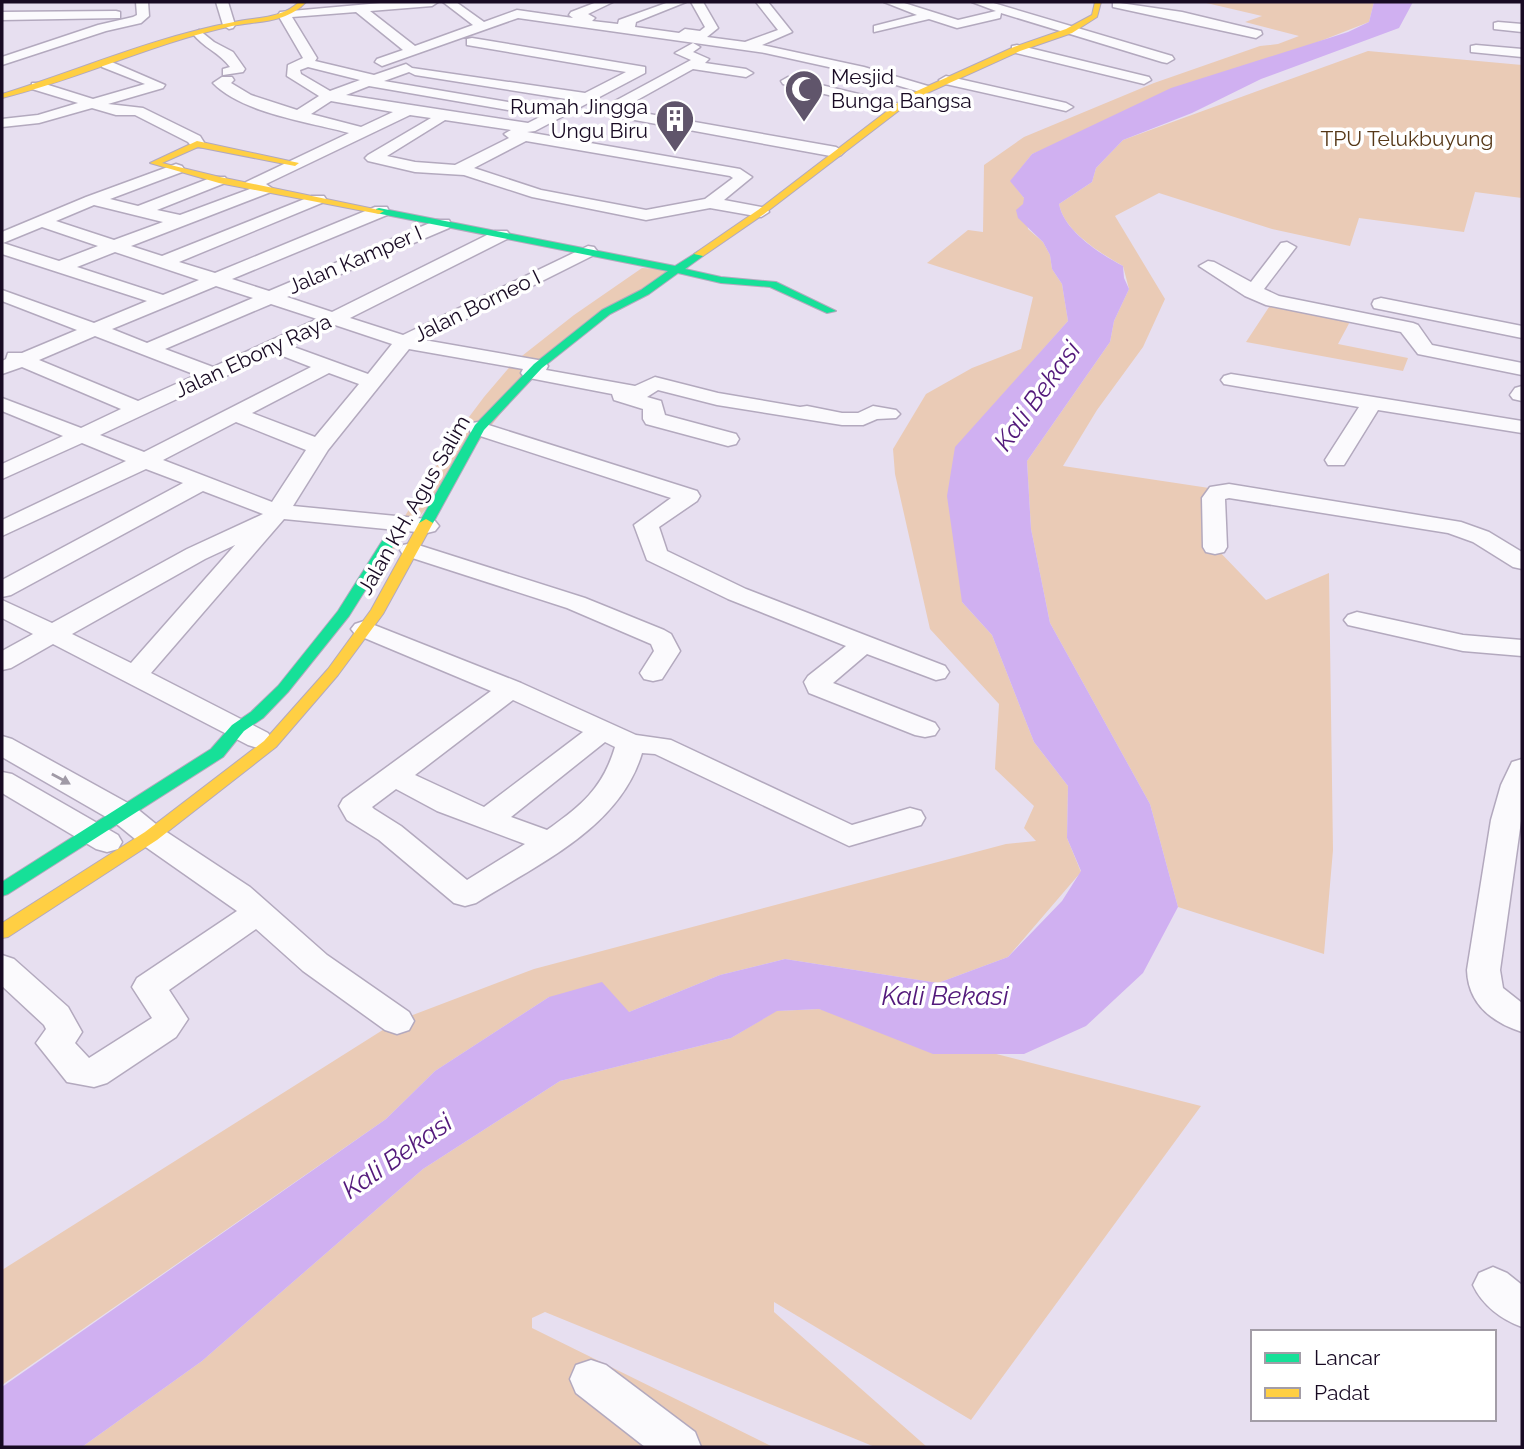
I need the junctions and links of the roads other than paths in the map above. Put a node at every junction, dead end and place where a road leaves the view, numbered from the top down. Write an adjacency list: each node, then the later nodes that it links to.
1 (222, 2): 26 (street)
2 (303, 2): 22 (street)
3 (430, 2): 13 (street)
4 (449, 2): 27 (street)
5 (607, 2): 28 (street)
6 (762, 2): 42 (street)
7 (890, 2): 19 (street)
8 (978, 2): 34 (street)
9 (1099, 2): 12 (street); 34 (street, Jalan KH. Agus Salim)
10 (1136, 2): 12 (street)
11 (1157, 2): 20 (street)
12 (1117, 4): 37 (street)
13 (406, 5): 18 (street); 21 (street)
14 (943, 5): 19 (street)
15 (143, 6): 16 (street); 30 (street)
16 (5, 8)
17 (691, 9): 28 (street); 28 (street)
18 (361, 10): 22 (street); 45 (street)
19 (924, 13): 25 (street); 32 (street)
20 (1228, 13)
21 (417, 14)
22 (286, 15): 26 (street); 53 (street)
23 (996, 15): 25 (street)
24 (537, 16): 27 (street); 28 (street); 41 (street)
25 (957, 23): 35 (street)
26 (229, 25): 36 (street)
27 (482, 26): 45 (street)
28 (622, 26): 38 (street); 49 (street)
29 (1498, 26): 33 (street)
30 (102, 28): 31 (street); 40 (street)
31 (2, 29)
32 (878, 29)
33 (1522, 29)
34 (1069, 31): 43 (street, Jalan KH. Agus Salim); 50 (street)
35 (980, 32)
36 (199, 34): 54 (street); 78 (street)
37 (1256, 34)
38 (705, 40): 42 (street); 55 (street)
39 (15, 41): 40 (street)
40 (66, 41): 48 (street)
41 (472, 42): 49 (street); 56 (street)
42 (746, 46): 69 (street)
43 (1017, 49): 63 (street, Jalan KH. Agus Salim); 64 (street)
44 (1476, 49): 46 (street)
45 (413, 51): 52 (street)
46 (1522, 53)
47 (2, 55): 48 (street)
48 (24, 55): 51 (street)
49 (563, 57): 66 (street)
50 (1167, 59)
51 (2, 61)
52 (382, 62)
53 (307, 63): 60 (street); 71 (street)
54 (107, 64): 67 (street); 73 (street)
55 (692, 65): 58 (street); 81 (street)
56 (402, 69): 60 (street); 61 (street)
57 (490, 71): 61 (street)
58 (746, 72)
59 (544, 79): 68 (street)
60 (369, 80): 71 (street); 77 (street)
61 (471, 80): 68 (street)
62 (592, 80): 66 (street)
63 (947, 80): 69 (street, Jalan KH. Agus Salim); 75 (street)
64 (1144, 80)
65 (788, 81): 74 (street)
66 (617, 84): 72 (street)
67 (37, 86): 70 (street); 73 (street)
68 (521, 88): 72 (street)
69 (923, 89): 74 (street, Jalan KH. Agus Salim)
70 (2, 96)
71 (329, 96): 76 (street); 78 (street)
72 (588, 99): 77 (street)
73 (92, 105): 80 (street); 86 (street)
74 (895, 107): 88 (street, Jalan KH. Agus Salim)
75 (1066, 107)
76 (410, 113): 77 (street); 79 (street); 83 (street)
77 (555, 115)
78 (298, 116): 83 (street)
79 (438, 120): 84 (street); 91 (street)
80 (2, 123)
81 (678, 124): 82 (street); 85 (street)
82 (727, 131): 87 (street); 88 (street)
83 (363, 132): 89 (street)
84 (525, 136): 91 (street); 96 (street)
85 (650, 139)
86 (197, 144): 89 (street); 90 (street)
87 (697, 150)
88 (836, 152): 99 (street, Jalan KH. Agus Salim)
89 (295, 163): 93 (street)
90 (176, 169): 92 (street); 95 (street)
91 (459, 169): 96 (street)
92 (219, 180): 93 (street); 97 (street)
93 (258, 187): 94 (street); 100 (street)
94 (318, 199): 98 (street); 109 (street)
95 (92, 200): 97 (street); 101 (street)
96 (710, 203): 99 (street)
97 (140, 211): 100 (street)
98 (381, 211): 102 (street); 115 (street)
99 (761, 212): 113 (street, Jalan KH. Agus Salim)
100 (182, 221): 105 (street)
101 (43, 222): 104 (street); 105 (street)
102 (443, 224): 103 (street); 120 (street, Jalan Kamper I)
103 (502, 235): 108 (street); 124 (street, Jalan Ebony Raya)
104 (2, 238)
105 (117, 246): 109 (street); 112 (street)
106 (1287, 247): 116 (street)
107 (2, 248): 112 (street)
108 (588, 251): 110 (street); 127 (street, Jalan Borneo I)
109 (163, 262): 115 (street)
110 (648, 263): 113 (street); 114 (street)
111 (1209, 265): 116 (street)
112 (59, 267): 121 (street)
113 (674, 270): 122 (street); 136 (street, Jalan KH. Agus Salim)
114 (631, 276)
115 (214, 280): 120 (street); 121 (street)
116 (1252, 292): 135 (street)
117 (1320, 292): 123 (street)
118 (2, 295): 125 (street)
119 (1446, 296): 123 (street)
120 (267, 297): 124 (street); 130 (street, Jalan Kamper I)
121 (164, 301): 125 (street)
122 (831, 311)
123 (1434, 314): 126 (street)
124 (333, 318): 127 (street); 129 (street, Jalan Ebony Raya)
125 (94, 330): 130 (street); 132 (street)
126 (1522, 332)
127 (404, 342): 136 (street); 140 (street, Jalan Borneo I)
128 (536, 345): 136 (street)
129 (274, 346): 133 (street); 137 (street, Jalan Ebony Raya)
130 (147, 349): 137 (street)
131 (2, 352): 132 (street)
132 (23, 359): 134 (street); 143 (street)
133 (328, 366): 140 (street); 144 (street)
134 (2, 368)
135 (1522, 369)
136 (526, 371): 138 (street); 145 (street); 146 (street, Jalan KH. Agus Salim); 150 (street)
137 (213, 374): 143 (street, Jalan Ebony Raya)
138 (498, 380)
139 (1231, 380): 141 (street)
140 (371, 382): 151 (street, Jalan Borneo I)
141 (1372, 403): 147 (street); 152 (street)
142 (2, 404): 149 (street)
143 (138, 409): 149 (street, Jalan Ebony Raya)
144 (233, 414): 151 (street); 153 (street)
145 (888, 414)
146 (478, 417): 148 (street); 158 (street, Jalan KH. Agus Salim); 168 (street)
147 (1522, 427)
148 (457, 433)
149 (81, 435): 153 (street); 154 (street, Jalan Ebony Raya)
150 (728, 439)
151 (320, 447): 156 (street, Jalan Borneo I)
152 (1336, 460)
153 (144, 461): 155 (street); 159 (street)
154 (2, 472)
155 (201, 483): 156 (street); 163 (street)
156 (273, 517): 157 (street); 167 (street); 173 (street, Jalan Borneo I)
157 (403, 519): 158 (street); 175 (street)
158 (427, 526): 161 (street, Jalan KH. Agus Salim)
159 (2, 528)
160 (1215, 547): 162 (street)
161 (412, 550): 166 (street, Jalan KH. Agus Salim); 172 (street)
162 (1522, 562)
163 (2, 590)
164 (2, 608): 167 (street)
165 (1357, 620): 169 (street)
166 (364, 629): 174 (street); 179 (street, Jalan KH. Agus Salim)
167 (52, 634): 170 (street); 173 (street)
168 (864, 643): 171 (street); 176 (street)
169 (1522, 648)
170 (2, 662)
171 (936, 672)
172 (653, 673)
173 (133, 677): 175 (street)
174 (511, 689): 177 (street); 182 (street)
175 (237, 729): 179 (street); 184 (street)
176 (925, 729)
177 (602, 731): 178 (street); 186 (street)
178 (630, 743): 185 (street); 189 (street)
179 (270, 744): 188 (street, Jalan KH. Agus Salim)
180 (2, 745): 184 (street, one-way to 184)
181 (1522, 768): 195 (street)
182 (394, 776): 186 (street); 189 (street)
183 (2, 780): 187 (street)
184 (124, 814): 187 (street); 188 (street)
185 (910, 818)
186 (487, 820): 189 (street)
187 (92, 833): 190 (street); 191 (street)
188 (151, 836): 190 (street, Jalan KH. Agus Salim); 192 (street)
189 (549, 842)
190 (124, 853): 193 (street, Jalan KH. Agus Salim)
191 (2, 890)
192 (256, 914): 194 (street); 196 (street)
193 (2, 932)
194 (2, 967)
195 (1522, 1019)
196 (397, 1021)
197 (591, 1379): 198 (street)
198 (679, 1447)

